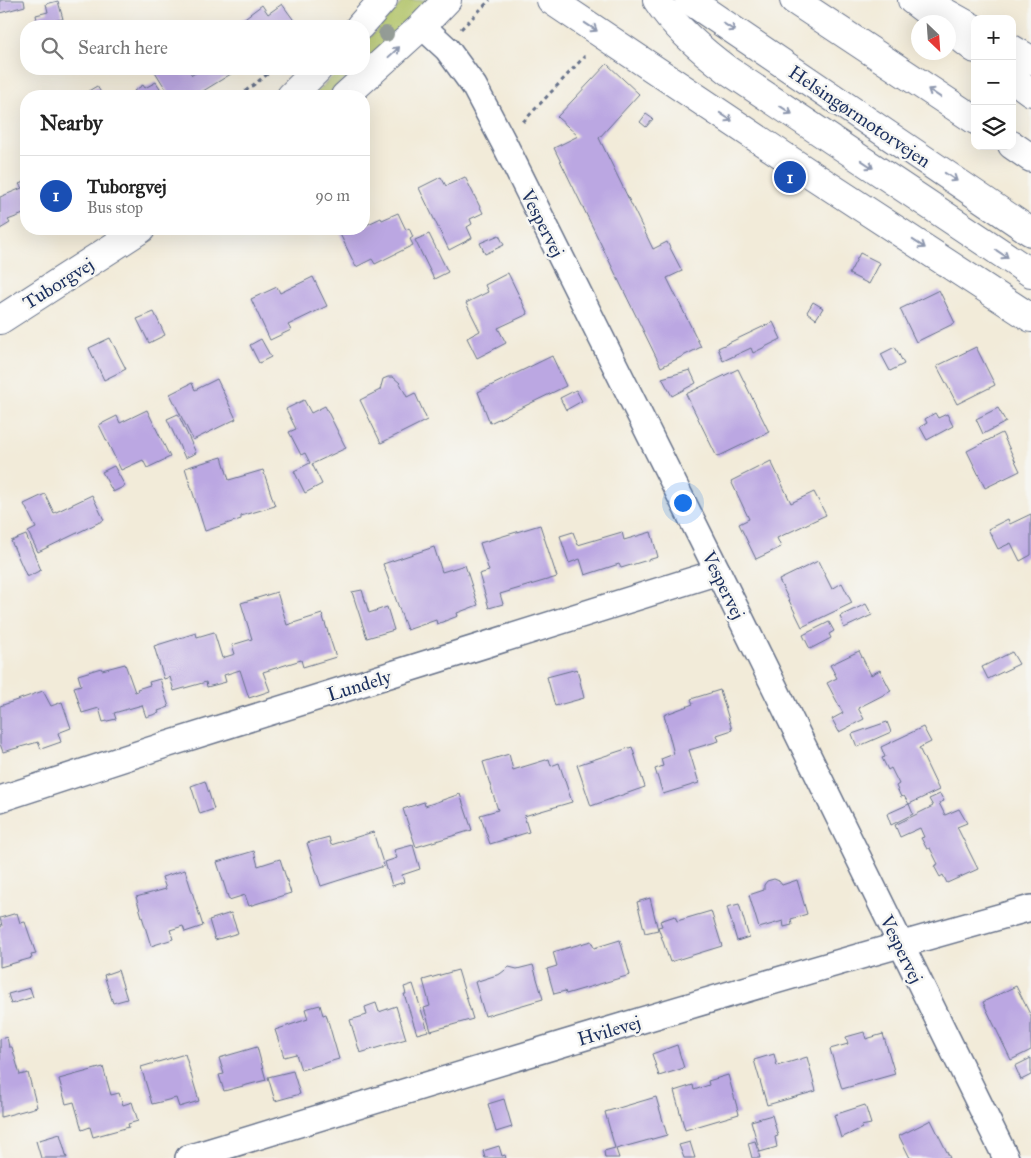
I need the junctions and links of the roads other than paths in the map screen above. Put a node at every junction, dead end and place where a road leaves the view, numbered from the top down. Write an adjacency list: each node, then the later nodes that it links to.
1 (384, 0): 10 (main road)
2 (447, 0): 11 (main road)
3 (551, 0): 30 (main road, one-way to 30)
4 (657, 0): 29 (main road, one-way to 29)
5 (689, 0): 27 (main road, Helsingørmotorvejen, one-way to 27)
6 (794, 0): 24 (main road, one-way to 6)
7 (912, 0): 9 (main road)
8 (922, 0): 12 (main road)
9 (932, 15)
10 (366, 20)
11 (422, 26): 17 (main road, one-way to 11); 32 (street, Vespervej)
12 (971, 27)
13 (956, 34): 14 (main road)
14 (971, 46)
15 (1016, 51): 16 (main road)
16 (1031, 60)
17 (370, 73)
18 (312, 75): 21 (main road)
19 (368, 75): 22 (main road, one-way to 19)
20 (1016, 81): 23 (main road)
21 (296, 90)
22 (352, 90)
23 (1031, 92)
24 (971, 117)
25 (1016, 149): 26 (main road)
26 (1031, 158)
27 (1031, 232)
28 (132, 235): 31 (main road, Tuborgvej)
29 (1031, 273)
30 (1031, 318)
31 (0, 320)
32 (718, 572): 33 (street, Lundely); 35 (street, Vespervej)
33 (0, 799)
34 (1031, 908): 35 (street, Hvilevej)
35 (900, 944): 36 (street, Hvilevej); 37 (street, Vespervej)
36 (188, 1158)
37 (1006, 1158)

